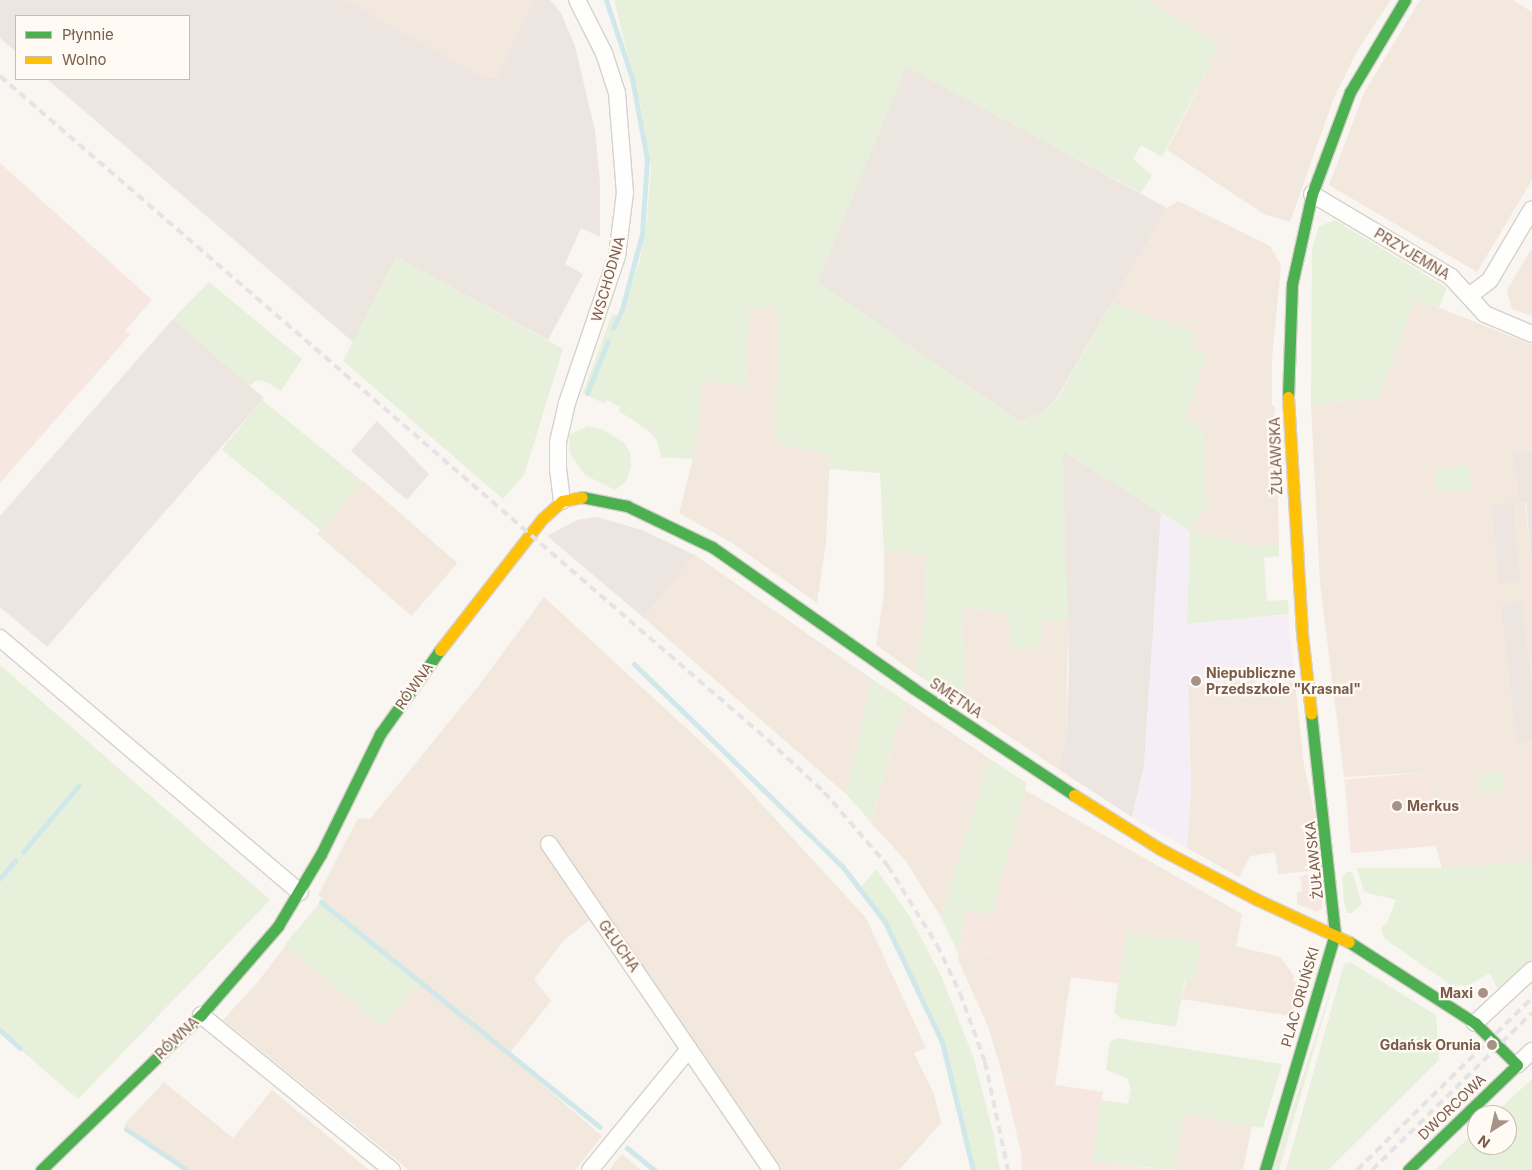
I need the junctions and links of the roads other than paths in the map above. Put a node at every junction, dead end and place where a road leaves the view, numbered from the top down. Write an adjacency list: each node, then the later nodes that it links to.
1 (577, 0): 7 (street, WSCHODNIA)
2 (1405, 0): 3 (street, ŻUŁAWSKA)
3 (1312, 194): 5 (street, PRZYJEMNA); 11 (street, ŻUŁAWSKA)
4 (1532, 209): 5 (street)
5 (1469, 296): 6 (street, PRZYJEMNA)
6 (1532, 334)
7 (562, 501): 10 (street, RÓWNA); 11 (street, SMĘTNA)
8 (0, 638): 10 (street)
9 (548, 844): 15 (street, GŁUCHA)
10 (300, 892): 13 (street, RÓWNA)
11 (1335, 934): 14 (street, PLAC ORUŃSKI); 22 (street, PLAC ORUŃSKI)
12 (1532, 970): 14 (street)
13 (201, 1016): 18 (street, RÓWNA); 19 (street)
14 (1476, 1023): 17 (street, PLAC ORUŃSKI)
15 (689, 1049): 20 (street); 21 (street, GŁUCHA)
16 (1532, 1051): 17 (street)
17 (1517, 1065): 23 (street, DWORCOWA)
18 (41, 1170)
19 (392, 1170)
20 (590, 1170)
21 (771, 1170)
22 (1265, 1170)
23 (1408, 1170)

